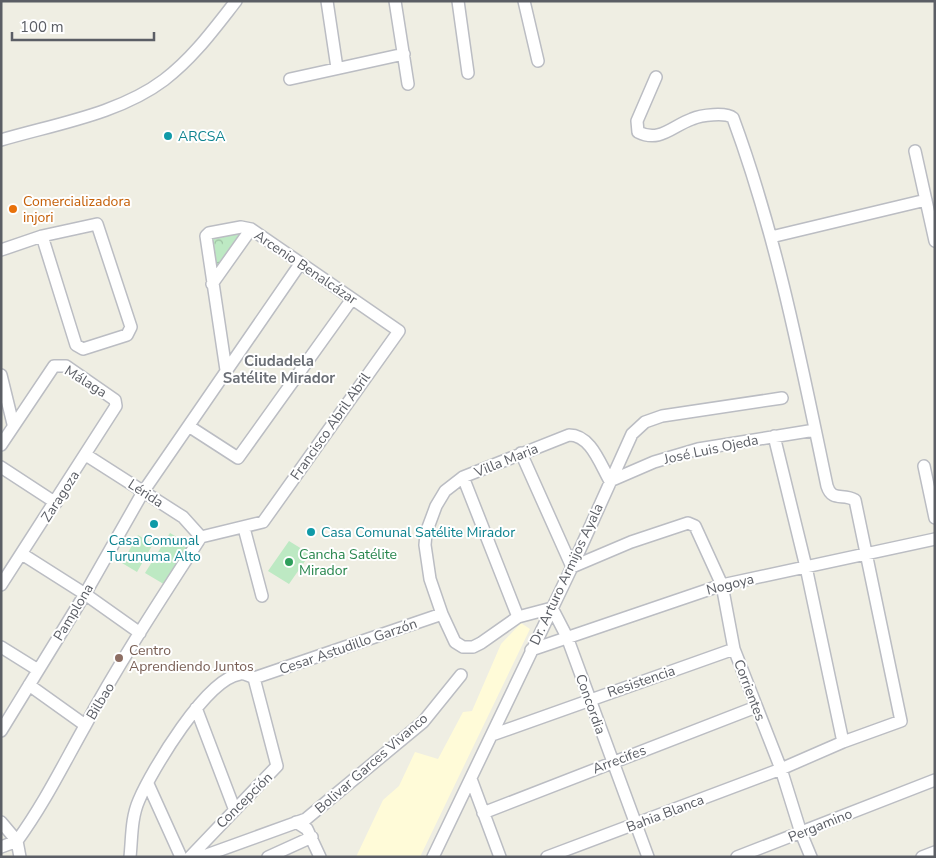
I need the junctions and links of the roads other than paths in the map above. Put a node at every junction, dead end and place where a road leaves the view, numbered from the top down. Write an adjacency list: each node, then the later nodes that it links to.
1 (236, 1): 13 (street)
2 (326, 1): 8 (street)
3 (396, 1): 6 (street)
4 (458, 1): 9 (street)
5 (524, 1): 7 (street)
6 (404, 54): 8 (street); 12 (street)
7 (538, 61)
8 (337, 68): 11 (street)
9 (468, 73)
10 (656, 77): 18 (street)
11 (290, 79)
12 (408, 84)
13 (1, 140)
14 (915, 151): 15 (street)
15 (926, 200): 18 (street); 19 (street)
16 (251, 229): 21 (street, Arcenio Benalcázar); 22 (street); 22 (street, Arcenio Benalcázar)
17 (42, 236): 17 (street); 20 (street)
18 (771, 237): 31 (street)
19 (935, 241)
20 (1, 250)
21 (300, 264): 23 (street, Arcenio Benalcázar); 25 (street, Pamplona)
22 (212, 284): 25 (street)
23 (352, 299): 24 (street, Arcenio Benalcázar); 30 (street)
24 (399, 331): 43 (street, Francisco Abril Abril)
25 (226, 370): 30 (street, Pamplona)
26 (2, 379): 29 (street)
27 (782, 398): 39 (street, Dr. Arturo Armijos Ayala)
28 (116, 406): 29 (street, Málaga); 35 (street, Zaragoza)
29 (13, 424): 33 (street)
30 (190, 427): 40 (street, Pamplona)
31 (815, 430): 32 (street, José Luis Ojeda); 46 (street)
32 (774, 436): 39 (street, José Luis Ojeda); 49 (street)
33 (1, 445)
34 (521, 453): 38 (street, Villa Maria); 39 (street, Villa Maria); 48 (street)
35 (86, 455): 40 (street, Lérida); 41 (street, Zaragoza)
36 (924, 466): 42 (street)
37 (1, 467): 41 (street)
38 (463, 477): 55 (street, Villa Maria); 56 (street)
39 (610, 482): 48 (street, Dr. Arturo Armijos Ayala)
40 (143, 492): 44 (street, Lérida); 52 (street, Pamplona)
41 (56, 503): 47 (street, Zaragoza)
42 (935, 518)
43 (244, 528): 44 (street); 53 (street)
44 (201, 537): 57 (street, Bilbao)
45 (935, 539): 46 (street, Nogoya)
46 (867, 553): 49 (street, Nogoya); 72 (street, Bahia Blanca)
47 (22, 554): 50 (street, Zaragoza); 52 (street)
48 (572, 567): 51 (street, Corrientes); 54 (street, Dr. Arturo Armijos Ayala)
49 (806, 567): 51 (street, Nogoya); 72 (street)
50 (1, 584)
51 (722, 585): 58 (street, Nogoya); 60 (street, Corrientes)
52 (85, 594): 57 (street); 62 (street, Pamplona)
53 (262, 596)
54 (552, 608): 56 (street); 58 (street, Concordia); 61 (street, Dr. Arturo Armijos Ayala)
55 (442, 614): 56 (street, Villa Maria); 64 (street, Cesar Astudillo Garzón)
56 (518, 617)
57 (140, 632): 69 (street, Bilbao)
58 (567, 637): 61 (street, Nogoya); 66 (street, Concordia)
59 (1, 647): 62 (street)
60 (734, 649): 66 (street, Resistencia); 67 (street, Corrientes)
61 (530, 650): 71 (street, Dr. Arturo Armijos Ayala)
62 (38, 670): 65 (street, Pamplona)
63 (461, 675): 83 (street, Bolivar Garces Vivanco)
64 (254, 678): 68 (street); 80 (street, Concepción)
65 (29, 685): 69 (street); 70 (street, Pamplona)
66 (589, 700): 71 (street, Resistencia); 73 (street, Concordia)
67 (756, 707): 73 (street, Arrecifes); 74 (street, Corrientes)
68 (196, 708): 79 (street); 80 (street)
69 (85, 725): 87 (street, Bilbao)
70 (1, 731)
71 (492, 735): 76 (street, Dr. Arturo Armijos Ayala)
72 (843, 742): 74 (street, Bahia Blanca)
73 (612, 761): 81 (street, Arrecifes); 84 (street, Concordia)
74 (782, 769): 84 (street, Bahia Blanca); 85 (street, Corrientes)
75 (935, 772): 78 (street)
76 (471, 779): 81 (street); 97 (street, Dr. Arturo Armijos Ayala)
77 (935, 780): 78 (street)
78 (922, 783): 85 (street, Pergamino)
79 (148, 784): 91 (street); 92 (street)
80 (234, 808): 93 (street, Concepción)
81 (483, 812): 98 (street)
82 (1, 822): 87 (street)
83 (296, 822): 86 (street); 94 (street, Bolivar Garces Vivanco)
84 (635, 824): 99 (street, Bahia Blanca); 100 (street, Concordia)
85 (801, 833): 101 (street, Pergamino); 102 (street, Corrientes)
86 (312, 836): 95 (street); 96 (street)
87 (17, 841): 88 (street); 90 (street)
88 (1, 847)
89 (935, 852): 103 (street)
90 (20, 857)
91 (130, 857)
92 (181, 857)
93 (190, 857)
94 (201, 857)
95 (268, 857)
96 (320, 857)
97 (433, 857)
98 (500, 857)
99 (547, 857)
100 (648, 857)
101 (737, 857)
102 (811, 857)
103 (922, 857)

